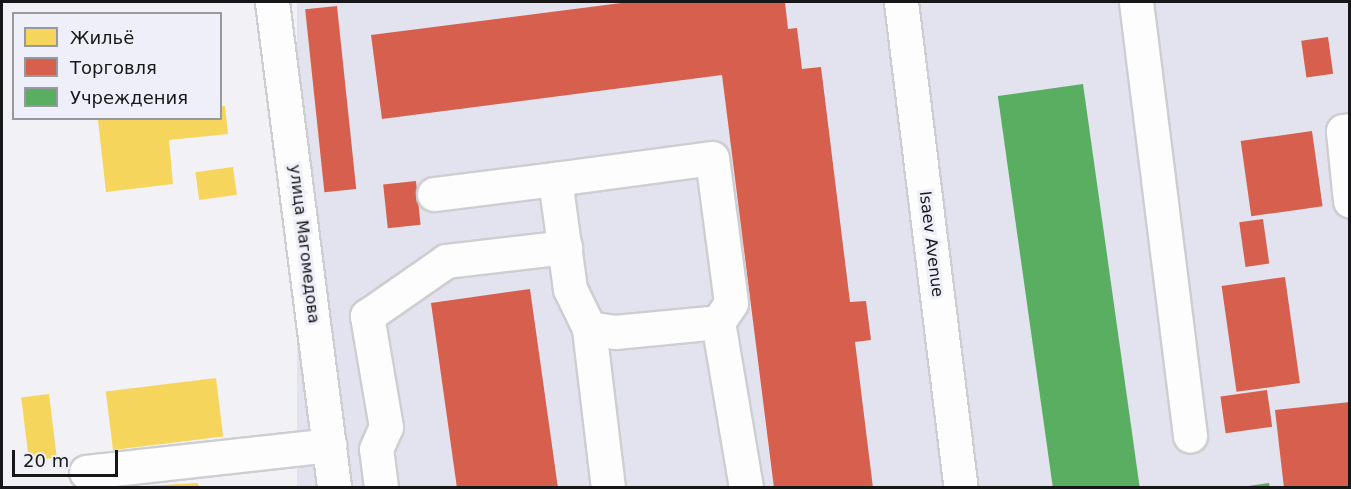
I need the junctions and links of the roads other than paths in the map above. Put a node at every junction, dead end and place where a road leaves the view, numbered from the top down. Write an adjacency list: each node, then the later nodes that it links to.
1 (272, 2): 12 (street, улица Магомедова)
2 (901, 2): 18 (street, Isaev Avenue)
3 (1136, 2): 11 (street)
4 (1350, 130): 7 (street)
5 (555, 179): 6 (street); 8 (street); 9 (street)
6 (434, 194)
7 (1350, 201)
8 (564, 247): 10 (street); 15 (street)
9 (718, 322): 10 (street); 17 (street)
10 (589, 328): 16 (street)
11 (1190, 436)
12 (330, 445): 13 (street); 14 (street, улица Магомедова)
13 (86, 472)
14 (334, 488)
15 (381, 488)
16 (608, 488)
17 (746, 488)
18 (961, 488)

